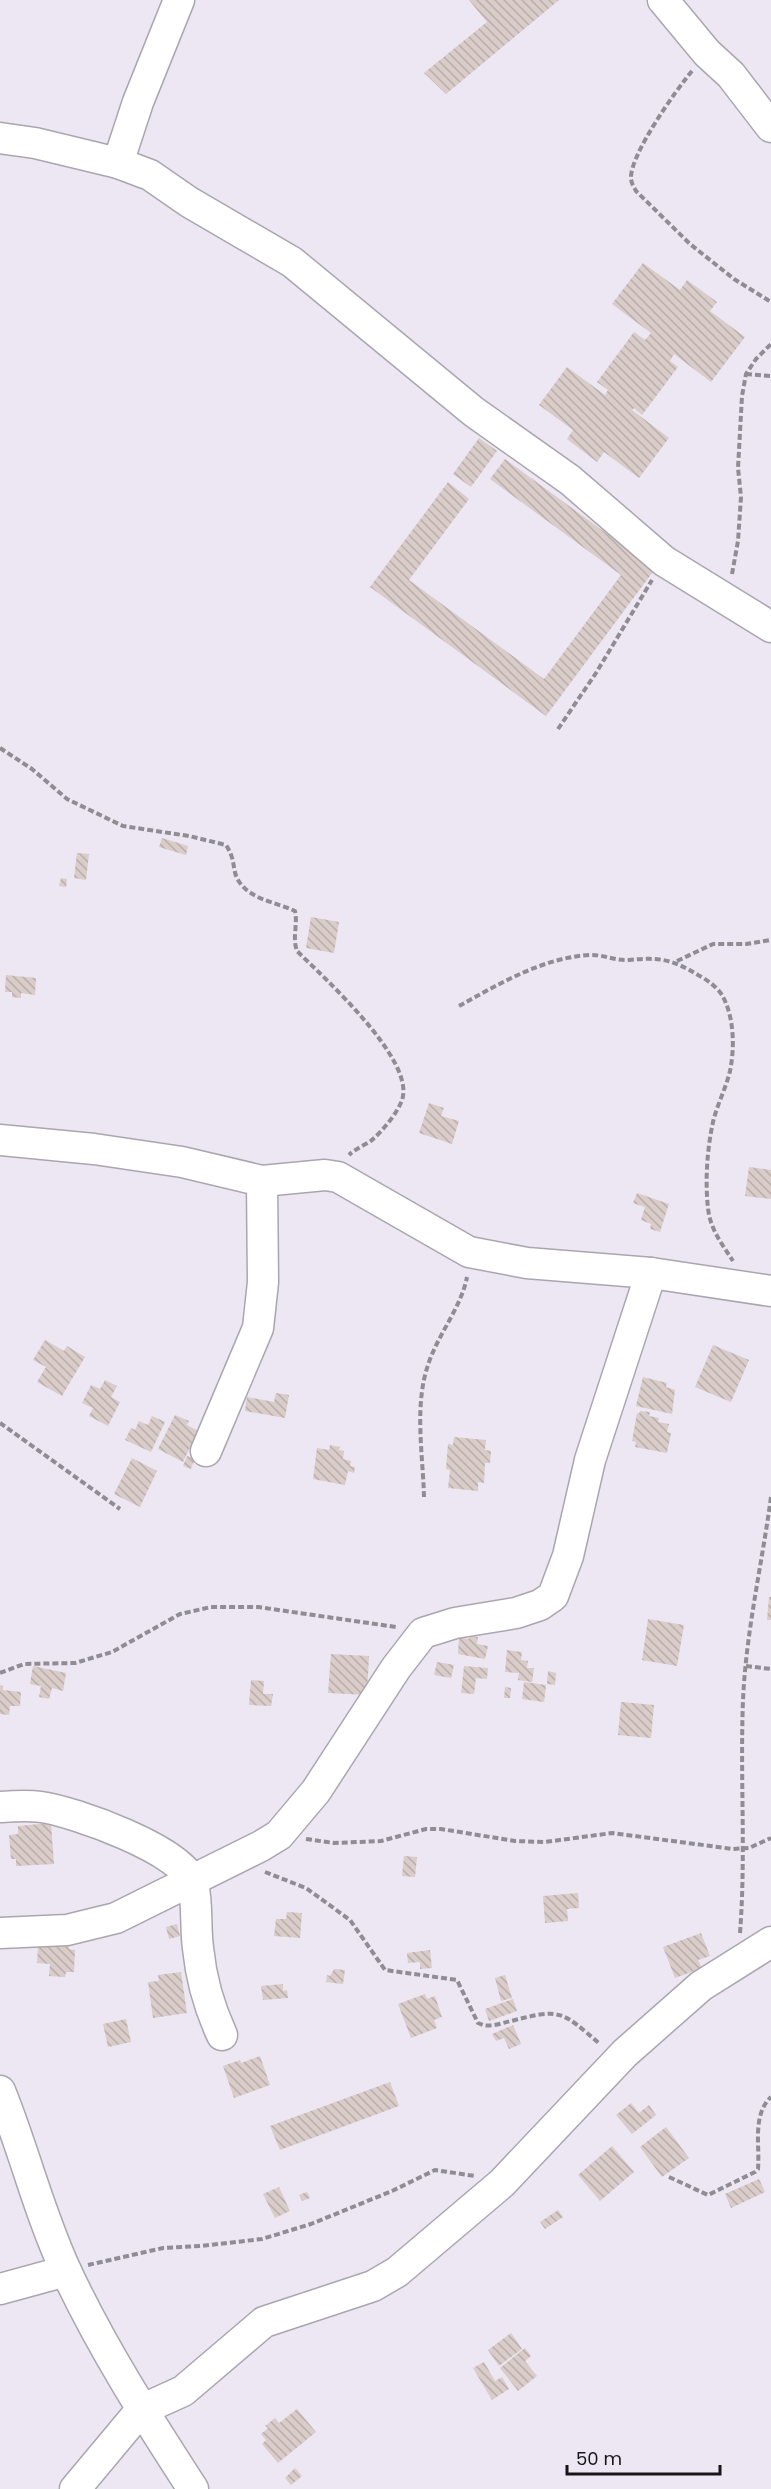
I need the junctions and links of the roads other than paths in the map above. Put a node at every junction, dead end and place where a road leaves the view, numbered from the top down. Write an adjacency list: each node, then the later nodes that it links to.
1 (179, 0): 5 (street)
2 (663, 0): 3 (street)
3 (771, 127)
4 (0, 138): 5 (street)
5 (118, 163): 6 (street)
6 (771, 627)
7 (0, 1140): 8 (street)
8 (262, 1180): 9 (street); 11 (street)
9 (651, 1273): 10 (street); 13 (street)
10 (762, 1290)
11 (206, 1450)
12 (0, 1807): 13 (street)
13 (193, 1881): 14 (street); 16 (street)
14 (0, 1933)
15 (771, 1942): 20 (street)
16 (222, 2036)
17 (0, 2091): 18 (street)
18 (66, 2271): 19 (street); 20 (street)
19 (0, 2289)
20 (141, 2410): 21 (street); 22 (street)
21 (75, 2489)
22 (193, 2489)

